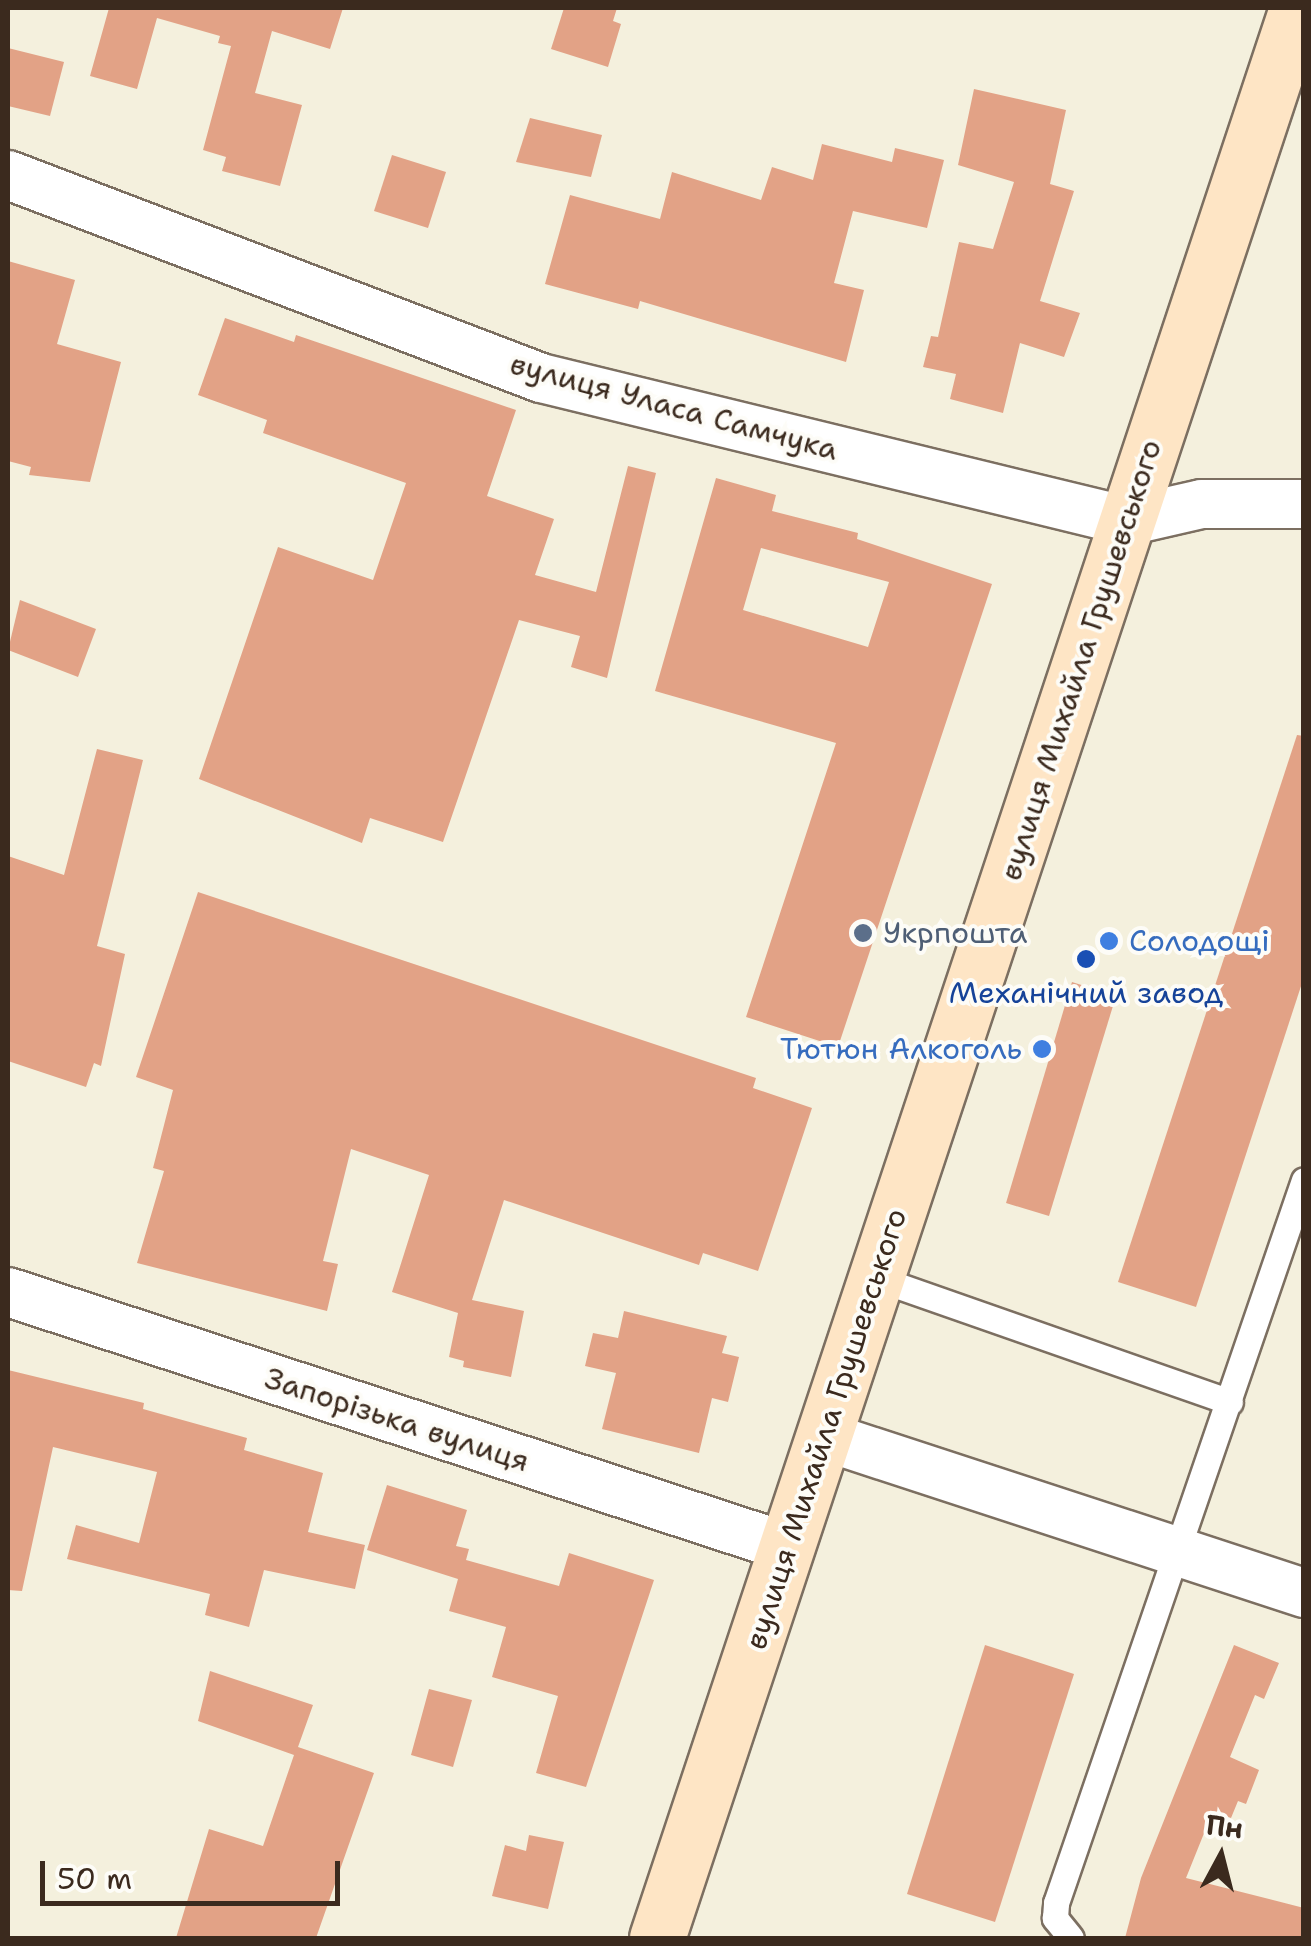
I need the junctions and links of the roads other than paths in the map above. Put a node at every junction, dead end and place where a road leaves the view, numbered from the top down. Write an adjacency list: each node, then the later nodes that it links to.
1 (1298, 8): 4 (main road, вулиця Михайла Грушевського)
2 (8, 175): 4 (street, вулиця Уласа Самчука)
3 (1304, 504): 4 (street)
4 (1127, 521): 6 (main road, вулиця Михайла Грушевського)
5 (1304, 1180): 8 (lane)
6 (876, 1278): 8 (lane); 9 (main road, вулиця Михайла Грушевського)
7 (8, 1292): 10 (street, Запорізька вулиця)
8 (1230, 1402): 11 (lane)
9 (824, 1436): 10 (main road, вулиця Михайла Грушевського); 11 (street)
10 (786, 1547): 13 (main road, вулиця Михайла Грушевського)
11 (1176, 1553): 12 (street); 14 (lane)
12 (1304, 1593)
13 (657, 1938)
14 (1072, 1938)

